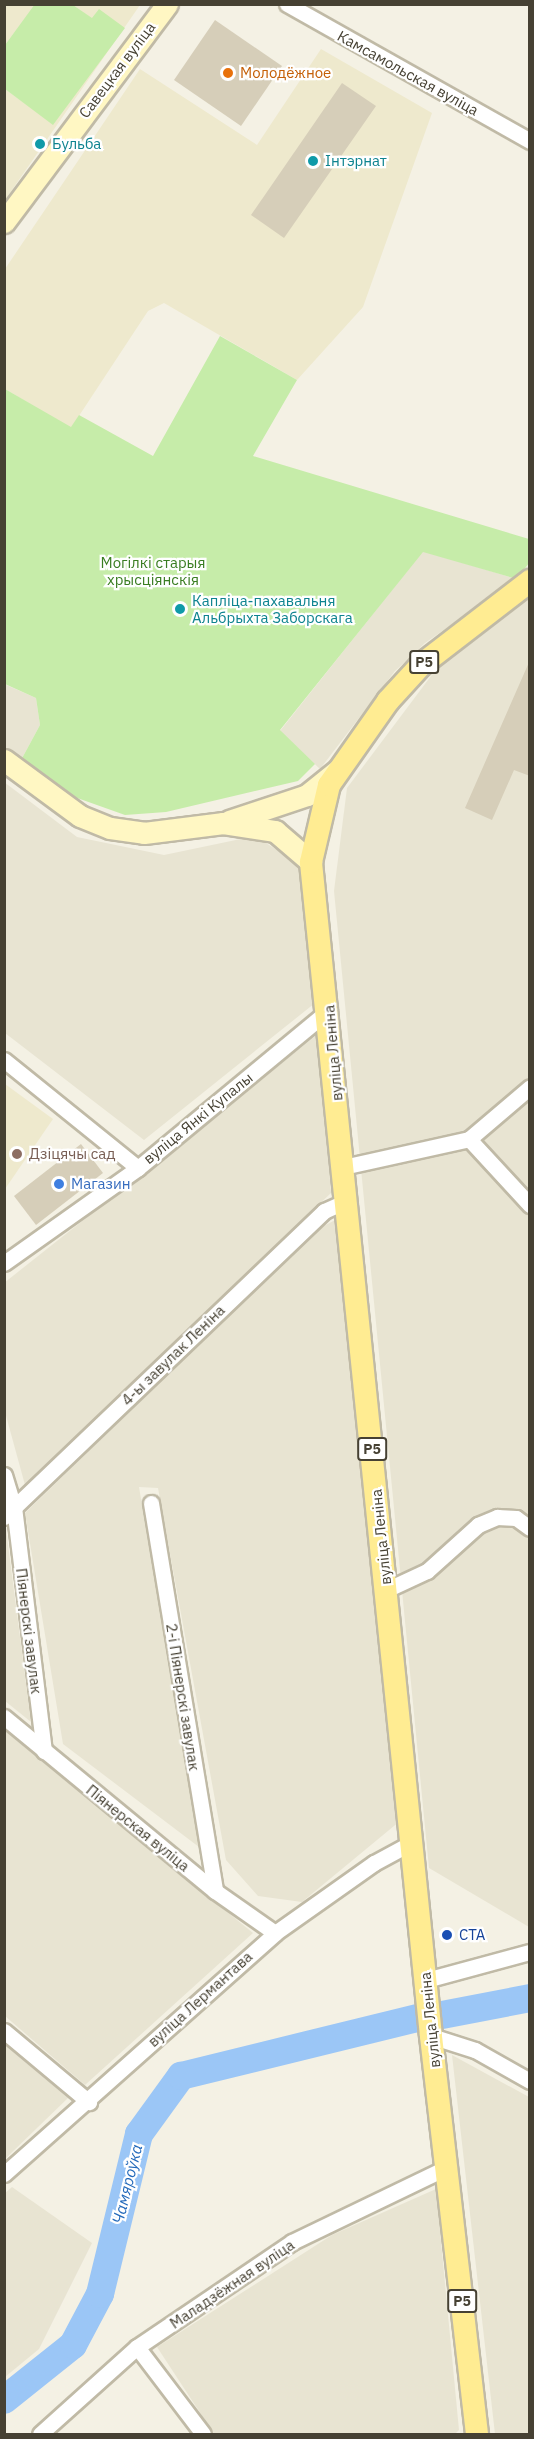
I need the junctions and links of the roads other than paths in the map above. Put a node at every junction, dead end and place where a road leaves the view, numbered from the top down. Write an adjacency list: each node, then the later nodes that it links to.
1 (167, 4): 4 (street, Савецкая вуліца)
2 (287, 4): 3 (street, Камсамольская вуліца)
3 (530, 141)
4 (4, 222)
5 (530, 581): 7 (main road, вуліца Леніна / Р5)
6 (4, 760): 8 (street)
7 (342, 766): 8 (street); 9 (main road, вуліца Леніна / Р5)
8 (223, 823): 9 (street)
9 (311, 862): 10 (main road, вуліца Леніна / Р5)
10 (329, 1010): 14 (main road, вуліца Леніна / Р5); 15 (street, вуліца Янкі Купалы)
11 (4, 1060): 15 (street)
12 (530, 1087): 13 (street)
13 (469, 1139): 14 (street); 17 (street)
14 (343, 1167): 16 (main road, вуліца Леніна / Р5)
15 (138, 1168): 18 (street, вуліца Янкі Купалы)
16 (346, 1201): 21 (street, 4-ы завулак Леніна); 23 (main road, вуліца Леніна / Р5)
17 (530, 1205)
18 (4, 1263)
19 (4, 1475): 21 (street, Піянерскі завулак)
20 (151, 1503): 27 (street, 2-і Піянерскі завулак)
21 (9, 1512): 25 (street, Піянерскі завулак)
22 (530, 1528): 23 (street)
23 (386, 1590): 26 (main road, вуліца Леніна / Р5)
24 (4, 1718): 25 (street, Піянерская вуліца)
25 (44, 1751): 27 (street, Піянерская вуліца)
26 (411, 1843): 28 (street, вуліца Лермантава); 30 (main road, вуліца Леніна / Р5)
27 (215, 1891): 28 (street, Піянерская вуліца)
28 (275, 1933): 34 (street, вуліца Лермантава)
29 (530, 1952): 30 (street)
30 (426, 1980): 32 (main road, вуліца Леніна / Р5)
31 (4, 2031): 34 (street)
32 (431, 2036): 33 (street); 35 (main road, вуліца Леніна / Р5)
33 (530, 2081)
34 (89, 2102): 36 (street, вуліца Лермантава)
35 (446, 2168): 37 (street, Маладзёжная вуліца); 40 (main road, вуліца Леніна / Р5)
36 (4, 2174)
37 (137, 2347): 38 (street, Маладзёжная вуліца); 39 (street)
38 (40, 2434)
39 (203, 2434)
40 (477, 2434)

